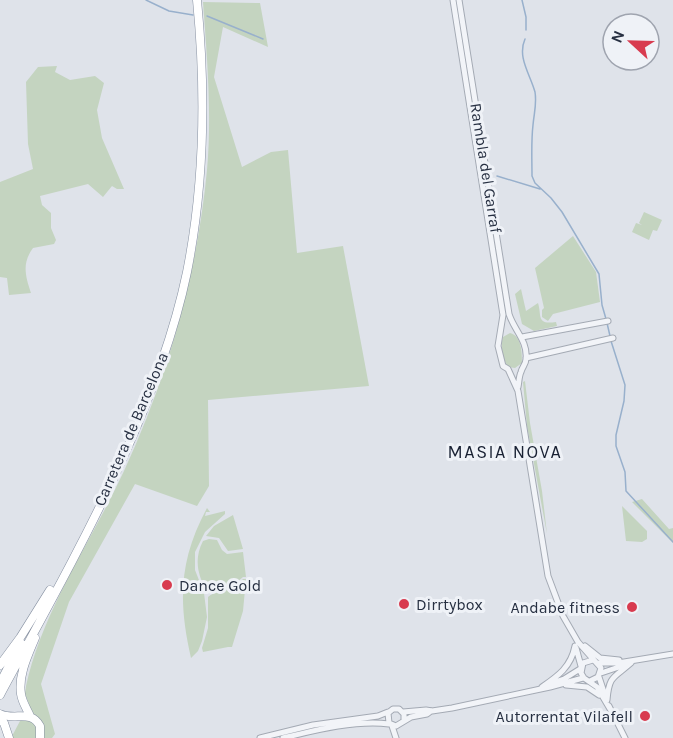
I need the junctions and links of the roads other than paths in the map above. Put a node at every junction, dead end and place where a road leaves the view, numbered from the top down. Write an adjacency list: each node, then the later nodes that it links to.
1 (197, 0): 12 (highway, Carretera de Barcelona)
2 (453, 0): 5 (street, Rambla del Garraf)
3 (459, 0): 6 (street, Rambla del Garraf)
4 (608, 321): 6 (street)
5 (500, 334): 6 (street); 9 (street)
6 (521, 335): 8 (street)
7 (613, 338): 8 (street)
8 (526, 358): 10 (street)
9 (508, 369): 10 (street); 11 (street)
10 (521, 369): 11 (street)
11 (518, 391): 15 (street)
12 (118, 467): 13 (highway, Carretera de Barcelona); 14 (highway)
13 (47, 607): 29 (highway, Carretera de Barcelona); 36 (highway)
14 (37, 612): 21 (highway); 25 (highway)
15 (570, 629): 16 (street); 17 (street)
16 (576, 638): 19 (street); 20 (street)
17 (575, 646): 22 (street); 26 (street)
18 (673, 654): 20 (street)
19 (596, 662): 20 (street); 22 (street); 23 (street)
20 (629, 662): 23 (street); 30 (street)
21 (0, 665)
22 (581, 668): 24 (street); 26 (street)
23 (600, 675): 24 (street); 30 (street)
24 (586, 679): 27 (street); 30 (street)
25 (0, 683)
26 (548, 683): 28 (street)
27 (562, 684): 28 (street); 30 (street)
28 (542, 687): 33 (street)
29 (0, 695)
30 (605, 700): 44 (street)
31 (398, 702): 34 (street)
32 (388, 711): 34 (street); 38 (street); 41 (street)
33 (431, 711): 34 (street); 38 (street)
34 (404, 712): 38 (street)
35 (0, 716): 37 (highway); 39 (highway)
36 (30, 716): 37 (highway); 40 (highway)
37 (17, 717): 39 (highway)
38 (396, 725): 42 (street); 43 (street)
39 (9, 735)
40 (43, 736)
41 (260, 738)
42 (283, 738)
43 (398, 738)
44 (625, 738)

